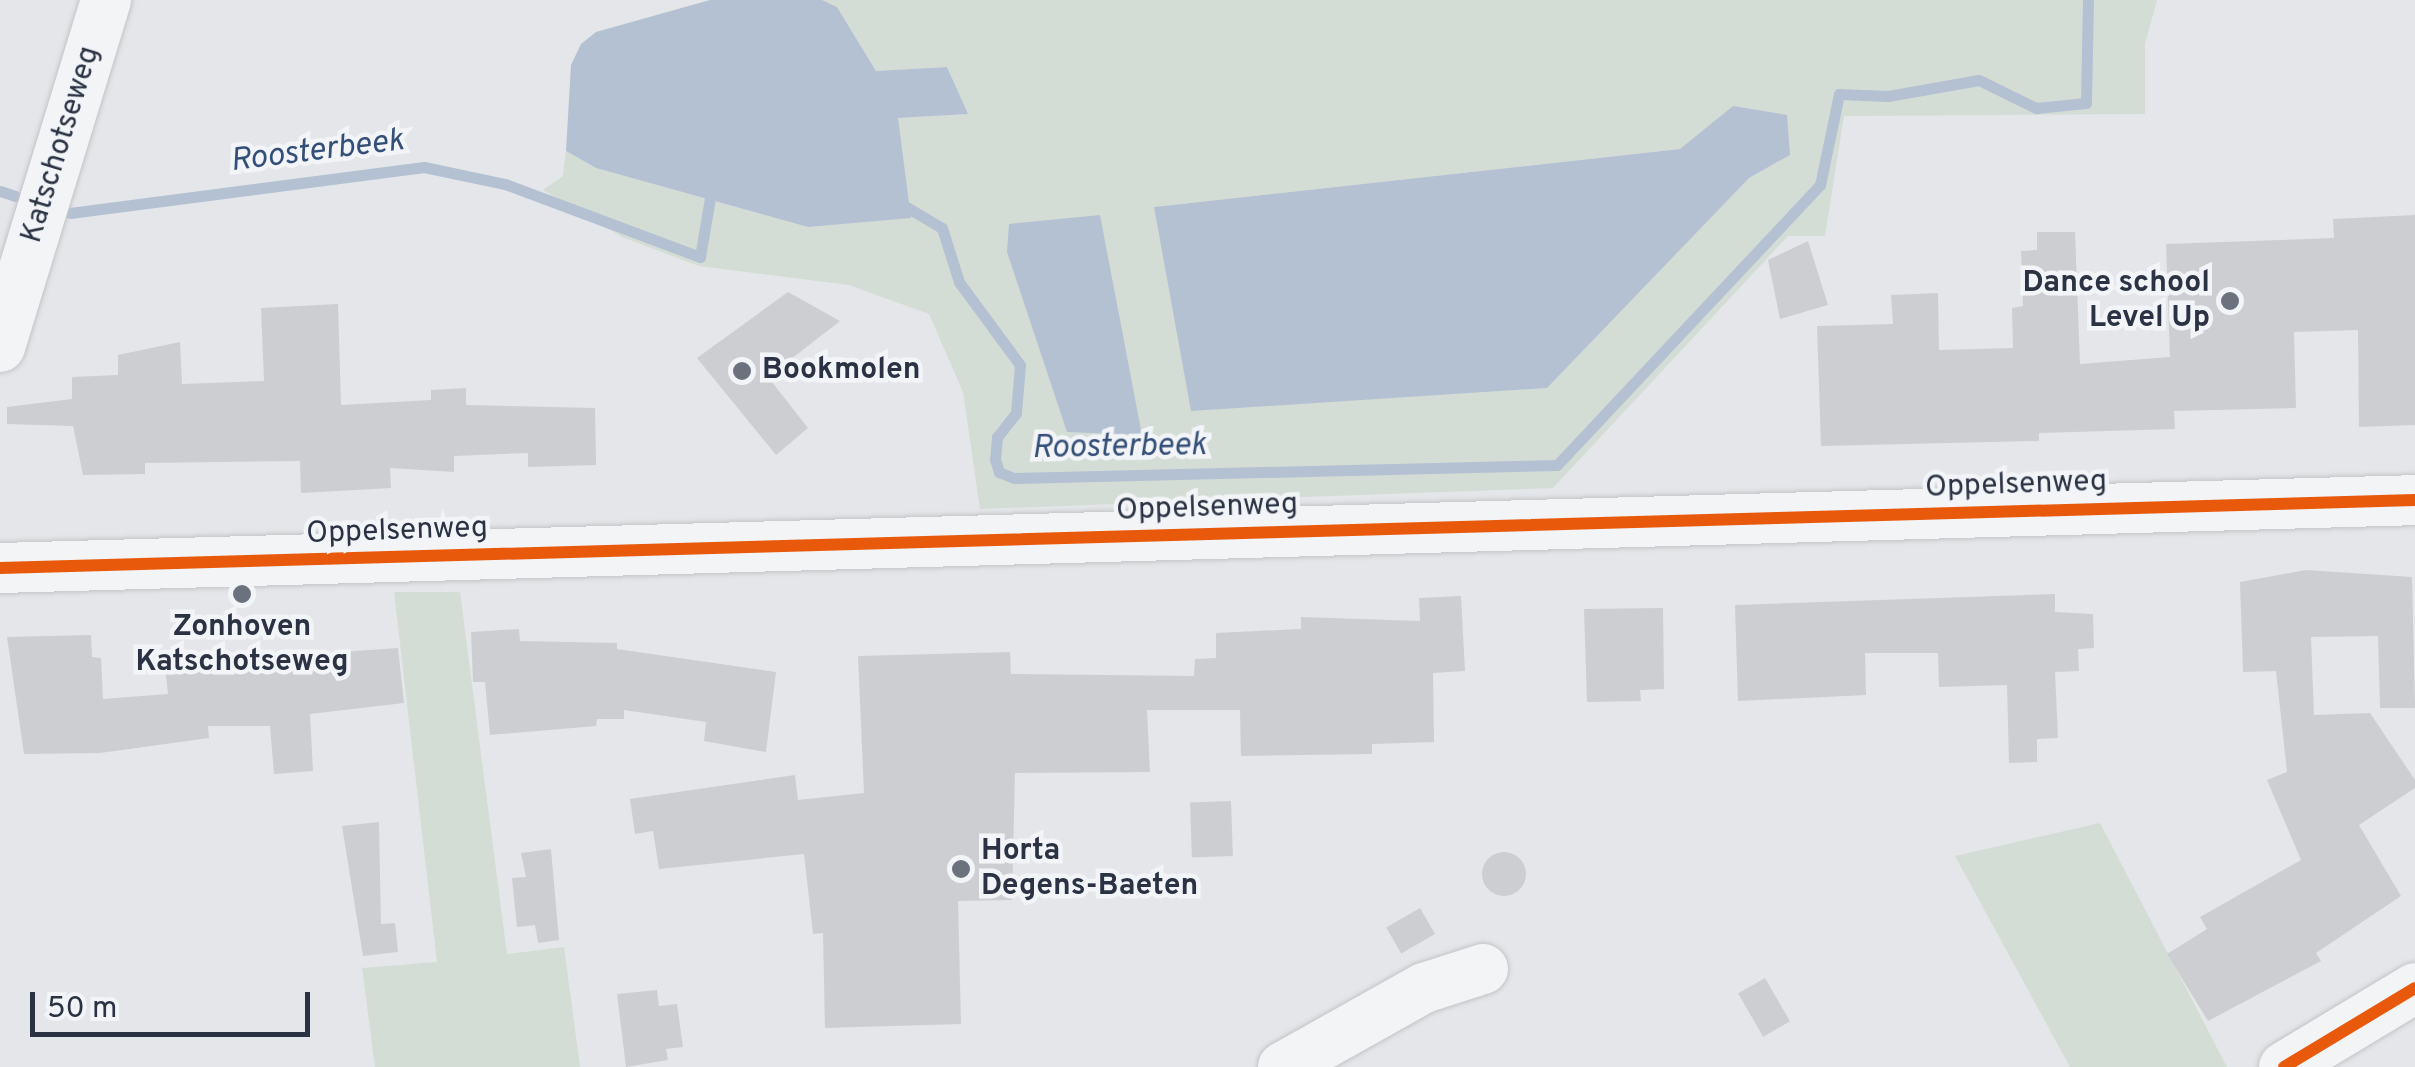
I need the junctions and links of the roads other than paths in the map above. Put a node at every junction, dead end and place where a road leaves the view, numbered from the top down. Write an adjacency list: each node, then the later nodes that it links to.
1 (106, 0): 2 (street, Katschotseweg)
2 (0, 347)
3 (2415, 500): 4 (street, Oppelsenweg)
4 (0, 568)
5 (1483, 969): 7 (street)
6 (2415, 988): 8 (street)
7 (1283, 1067)
8 (2284, 1067)

